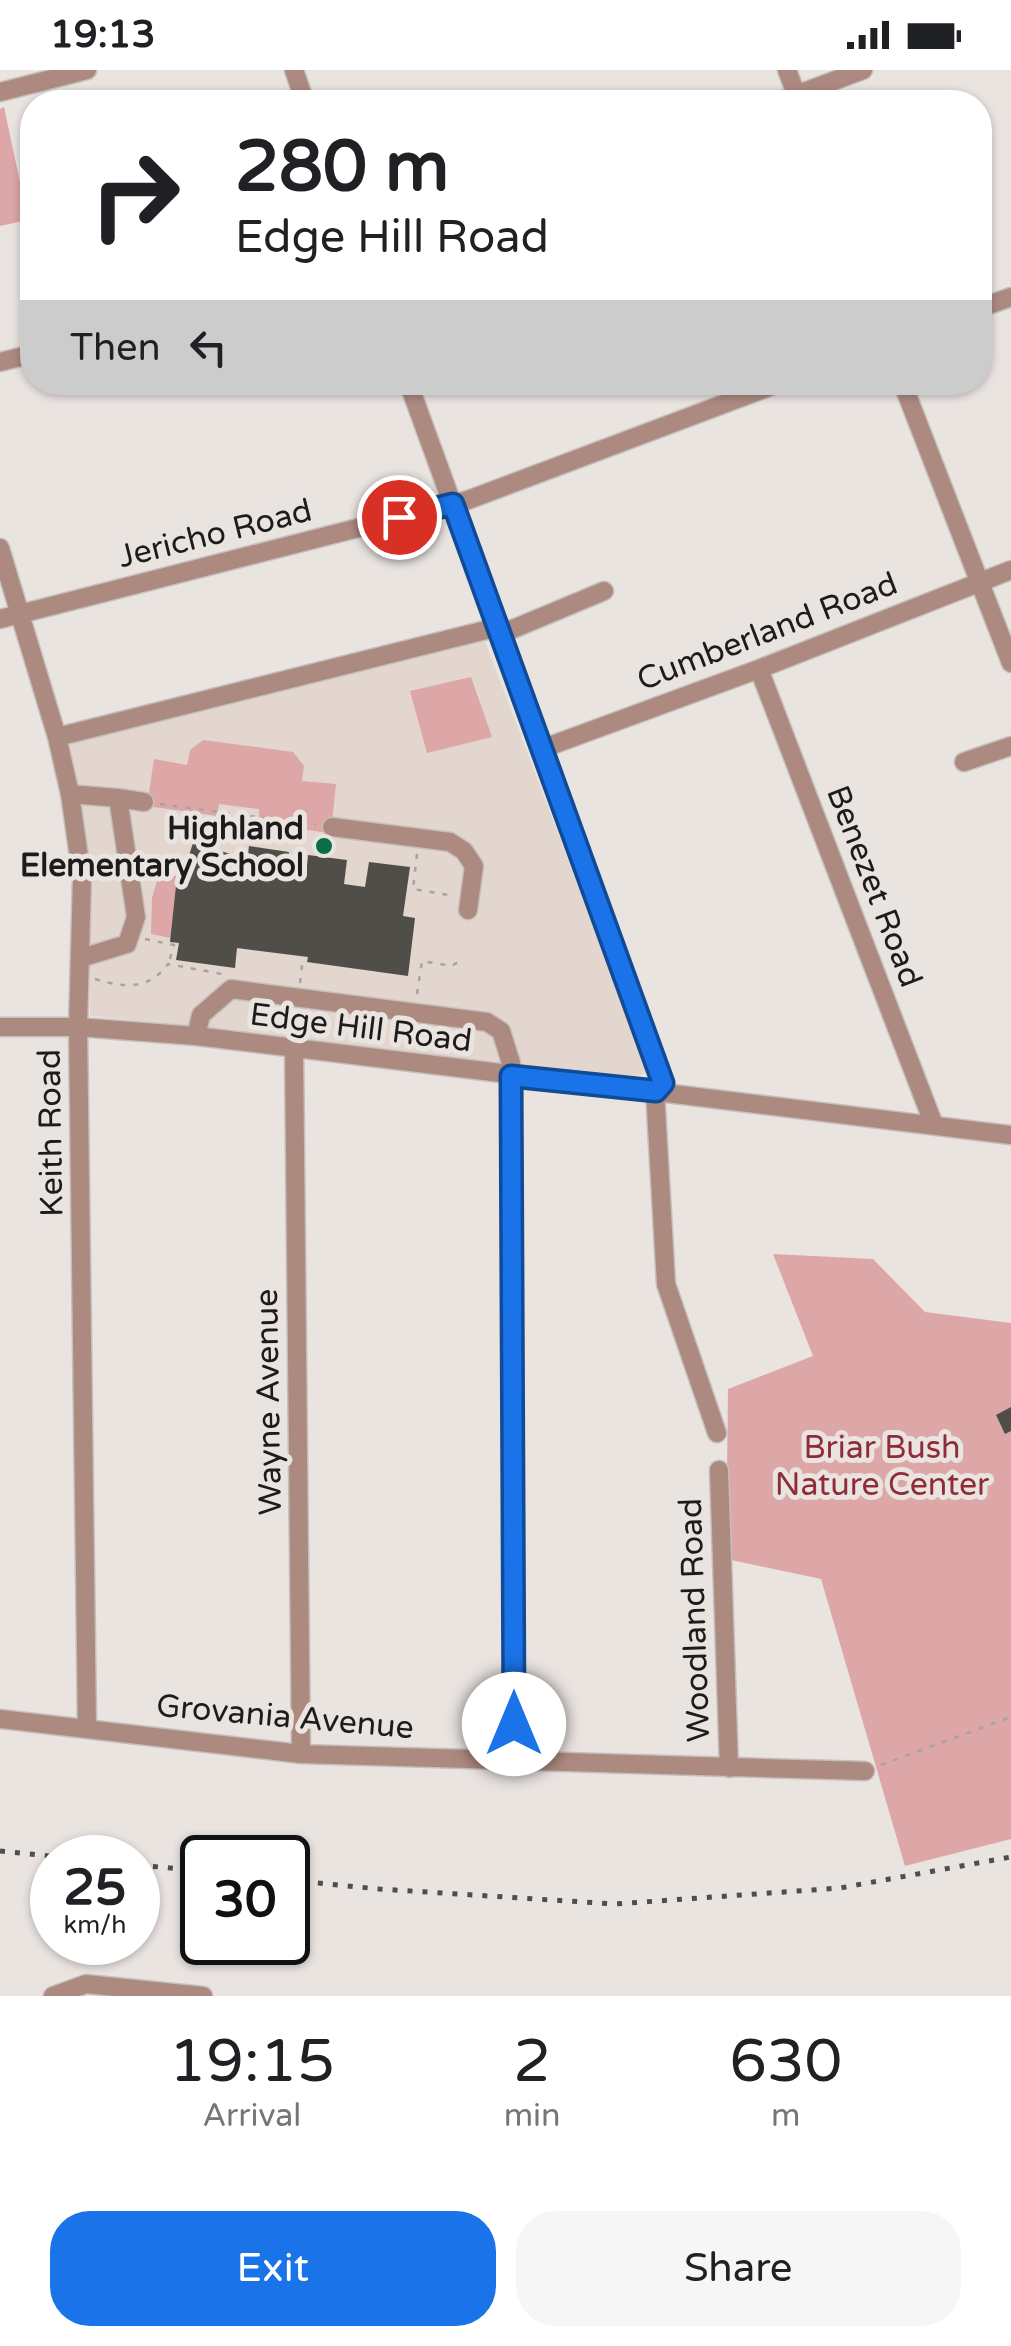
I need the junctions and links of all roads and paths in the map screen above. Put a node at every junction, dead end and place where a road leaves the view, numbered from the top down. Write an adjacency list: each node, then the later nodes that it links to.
1 (87, 70): 4 (street)
2 (863, 70): 3 (street)
3 (818, 90)
4 (0, 92)
5 (413, 395): 8 (street)
6 (747, 395): 8 (street, Jericho Road)
7 (907, 395): 11 (street)
8 (453, 504): 13 (street, Jericho Road); 15 (street)
9 (0, 548): 13 (street, Keith Road)
10 (1011, 570): 11 (street, Cumberland Road)
11 (980, 580): 16 (street); 17 (street, Cumberland Road)
12 (604, 590): 15 (street)
13 (19, 614): 14 (street, Jericho Road); 18 (street, Keith Road)
14 (0, 619)
15 (499, 630): 18 (street); 20 (street)
16 (1011, 664)
17 (759, 669): 20 (street, Cumberland Road); 45 (street, Benezet Road)
18 (57, 738): 22 (street, Keith Road)
19 (1011, 746): 21 (street)
20 (544, 748): 44 (street)
21 (964, 762)
22 (70, 794): 23 (street); 32 (street, Keith Road)
23 (118, 798): 24 (street); 32 (street)
24 (144, 802): 25 (path)
25 (245, 813): 26 (path); 28 (path)
26 (332, 827): 27 (street)
27 (420, 838): 29 (street); 29 (path)
28 (235, 868)
29 (464, 904)
30 (143, 938): 34 (path)
31 (303, 956): 37 (path)
32 (82, 958): 40 (street, Keith Road)
33 (464, 958): 38 (path)
34 (168, 964): 35 (path); 36 (path)
35 (225, 974)
36 (94, 978)
37 (300, 984)
38 (416, 1001)
39 (0, 1027): 40 (street, Edge Hill Road)
40 (78, 1027): 41 (street, Edge Hill Road); 51 (street, Keith Road)
41 (196, 1036): 42 (street, Edge Hill Road); 43 (street)
42 (294, 1050): 43 (street, Edge Hill Road); 52 (street, Wayne Avenue)
43 (511, 1076): 44 (street, Edge Hill Road); 53 (street)
44 (656, 1091): 45 (street, Edge Hill Road); 47 (street)
45 (934, 1125): 46 (street, Edge Hill Road)
46 (1011, 1135)
47 (717, 1434)
48 (719, 1470): 54 (street, Woodland Road)
49 (1011, 1717): 55 (path)
50 (0, 1719): 51 (street, Grovania Avenue)
51 (86, 1727): 52 (street, Grovania Avenue)
52 (301, 1754): 53 (street, Grovania Avenue)
53 (514, 1762): 54 (street, Grovania Avenue)
54 (729, 1768): 55 (street, Grovania Avenue)
55 (865, 1771)
56 (52, 1996): 57 (street)
57 (203, 1996)

